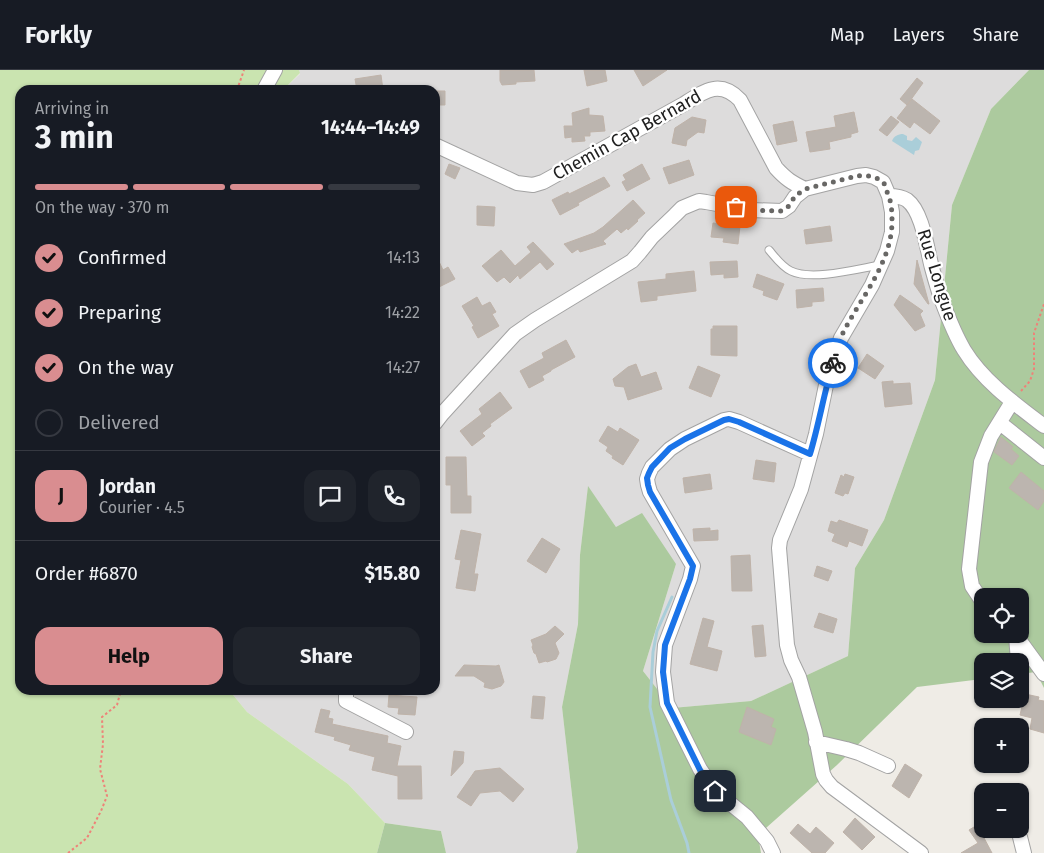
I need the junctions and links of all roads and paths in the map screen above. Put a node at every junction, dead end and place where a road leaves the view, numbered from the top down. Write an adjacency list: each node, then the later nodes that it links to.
1 (244, 70): 3 (path)
2 (275, 70): 4 (street)
3 (239, 85)
4 (267, 85)
5 (440, 146): 6 (street, Chemin Cap Bernard)
6 (805, 189): 7 (street); 12 (street)
7 (889, 196): 9 (street); 11 (street, Rue Longue)
8 (768, 250): 9 (lane)
9 (880, 265): 15 (street)
10 (1044, 304): 11 (path)
11 (1012, 402): 13 (street); 14 (street, Rue Longue)
12 (440, 417)
13 (1000, 423): 16 (street); 17 (street)
14 (1044, 426)
15 (810, 454): 23 (street); 27 (street)
16 (1044, 458)
17 (974, 589)
18 (1021, 643): 19 (street)
19 (1044, 674)
20 (120, 695): 26 (path)
21 (346, 695): 22 (street)
22 (406, 732)
23 (816, 742): 24 (street); 28 (street)
24 (888, 766)
25 (1020, 838): 29 (street)
26 (69, 853)
27 (773, 853)
28 (921, 853)
29 (1024, 853)

